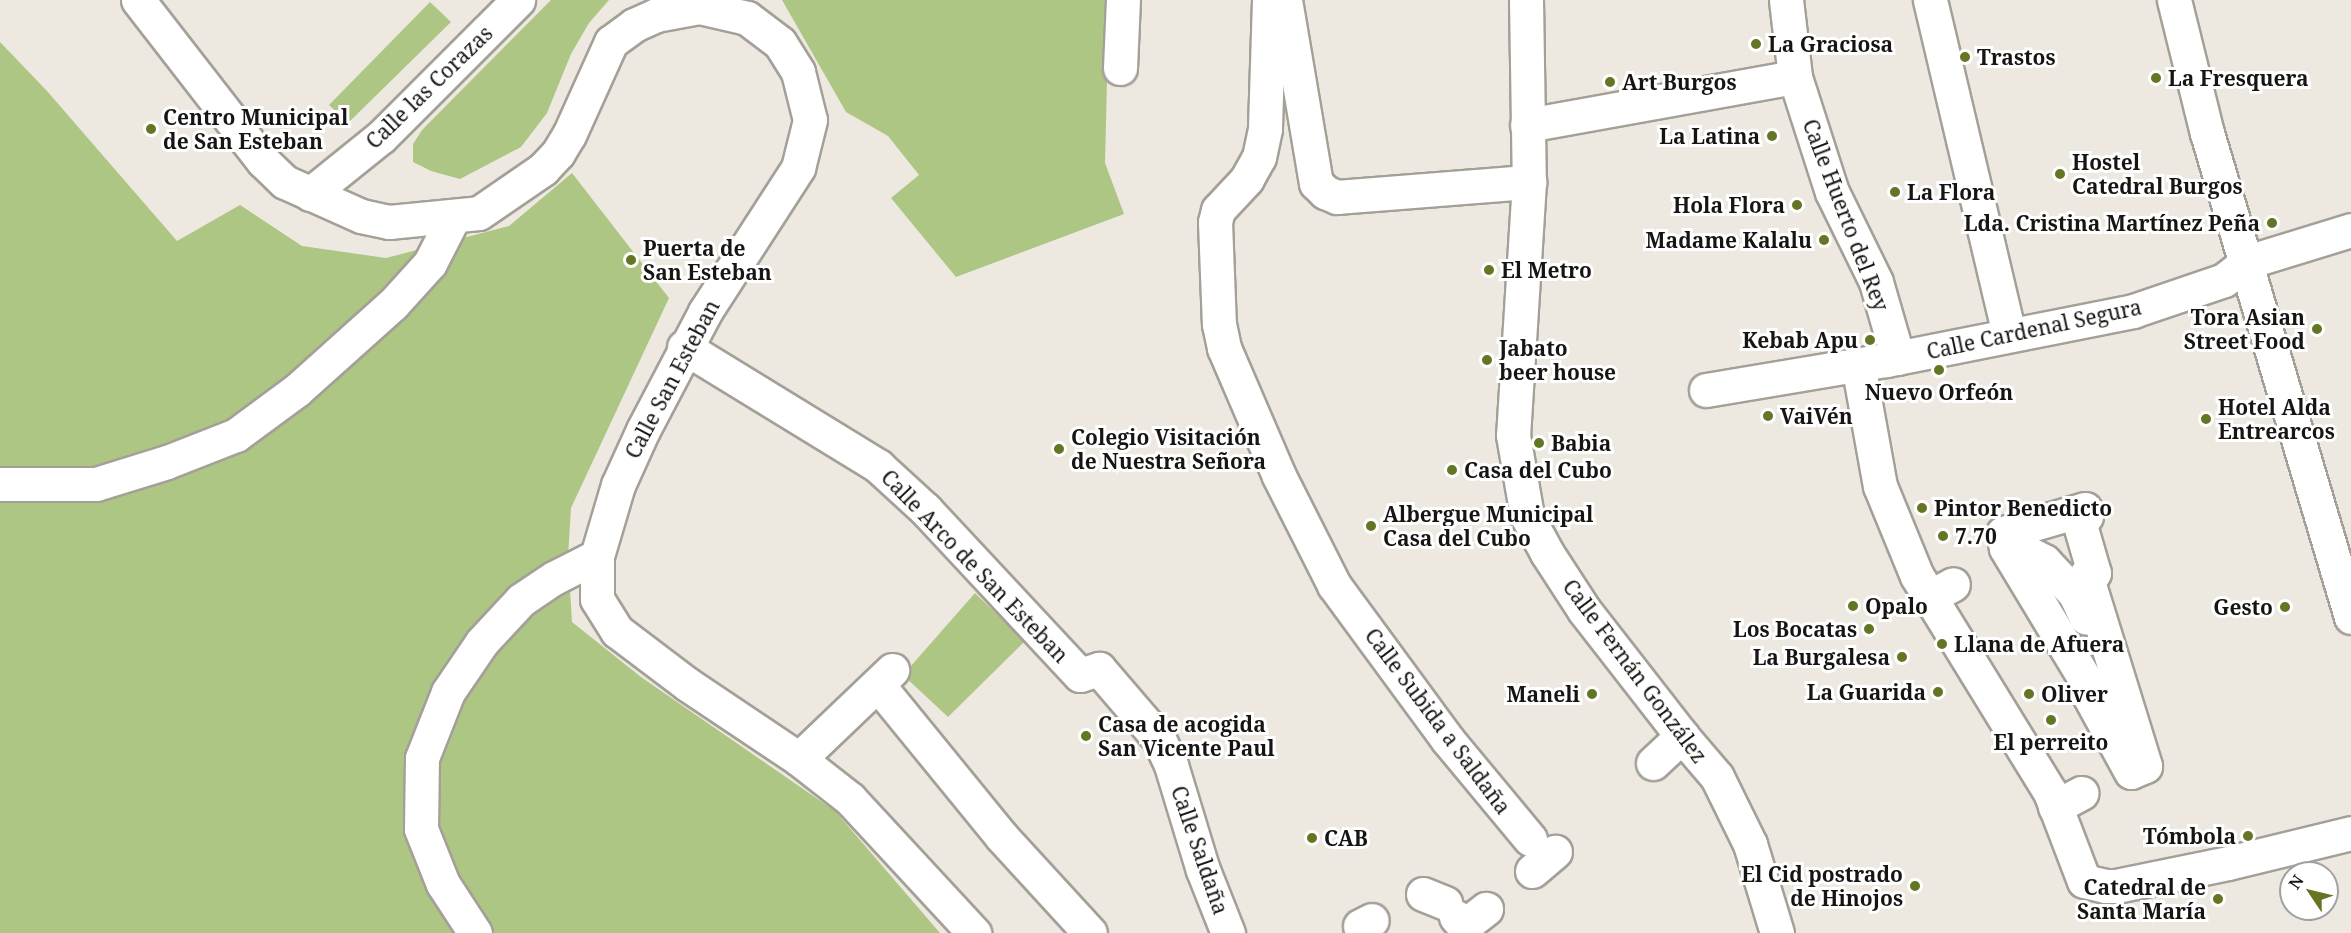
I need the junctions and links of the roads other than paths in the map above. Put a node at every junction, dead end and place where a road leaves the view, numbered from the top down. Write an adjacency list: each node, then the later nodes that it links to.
1 (138, 0): 14 (street, Calle San Esteban)
2 (518, 0): 14 (street, Calle las Corazas)
3 (1123, 0): 10 (street)
4 (1269, 0): 34 (street, Calle Subida a Saldaña)
5 (1285, 0): 13 (street)
6 (1526, 0): 12 (street, Calle Fernán González)
7 (1786, 0): 11 (street, Calle Huerto del Rey)
8 (1930, 0): 18 (street)
9 (2174, 0): 17 (street)
10 (1120, 68)
11 (1795, 77): 12 (street); 20 (street, Calle Huerto del Rey)
12 (1527, 125): 13 (street, Calle Fernán González)
13 (1529, 182): 30 (street, Calle Fernán González)
14 (310, 194): 15 (street, Calle San Esteban)
15 (453, 218): 19 (street, Calle San Esteban); 23 (street)
16 (2351, 230): 17 (street, Calle Cardenal Segura)
17 (2247, 262): 18 (street, Calle Cardenal Segura); 24 (street)
18 (2009, 334): 20 (street, Calle Cardenal Segura)
19 (684, 347): 25 (street, Calle San Esteban); 29 (street, Calle Arco de San Esteban)
20 (1898, 358): 21 (street, Calle Cardenal Segura)
21 (1858, 364): 22 (street, Calle Cardenal Segura); 33 (street)
22 (1706, 390)
23 (0, 484)
24 (2327, 543): 27 (street)
25 (597, 556): 31 (street, Calle San Esteban); 35 (street)
26 (2014, 556): 28 (street)
27 (2351, 617)
28 (2094, 621): 28 (street)
29 (1080, 675): 38 (street, Calle Saldaña)
30 (1682, 736): 32 (street); 39 (street, Calle Fernán González)
31 (799, 759): 36 (street, Calle San Esteban); 37 (street)
32 (1653, 763)
33 (2351, 832)
34 (1455, 895)
35 (475, 933)
36 (974, 933)
37 (1090, 933)
38 (1228, 933)
39 (1777, 933)

